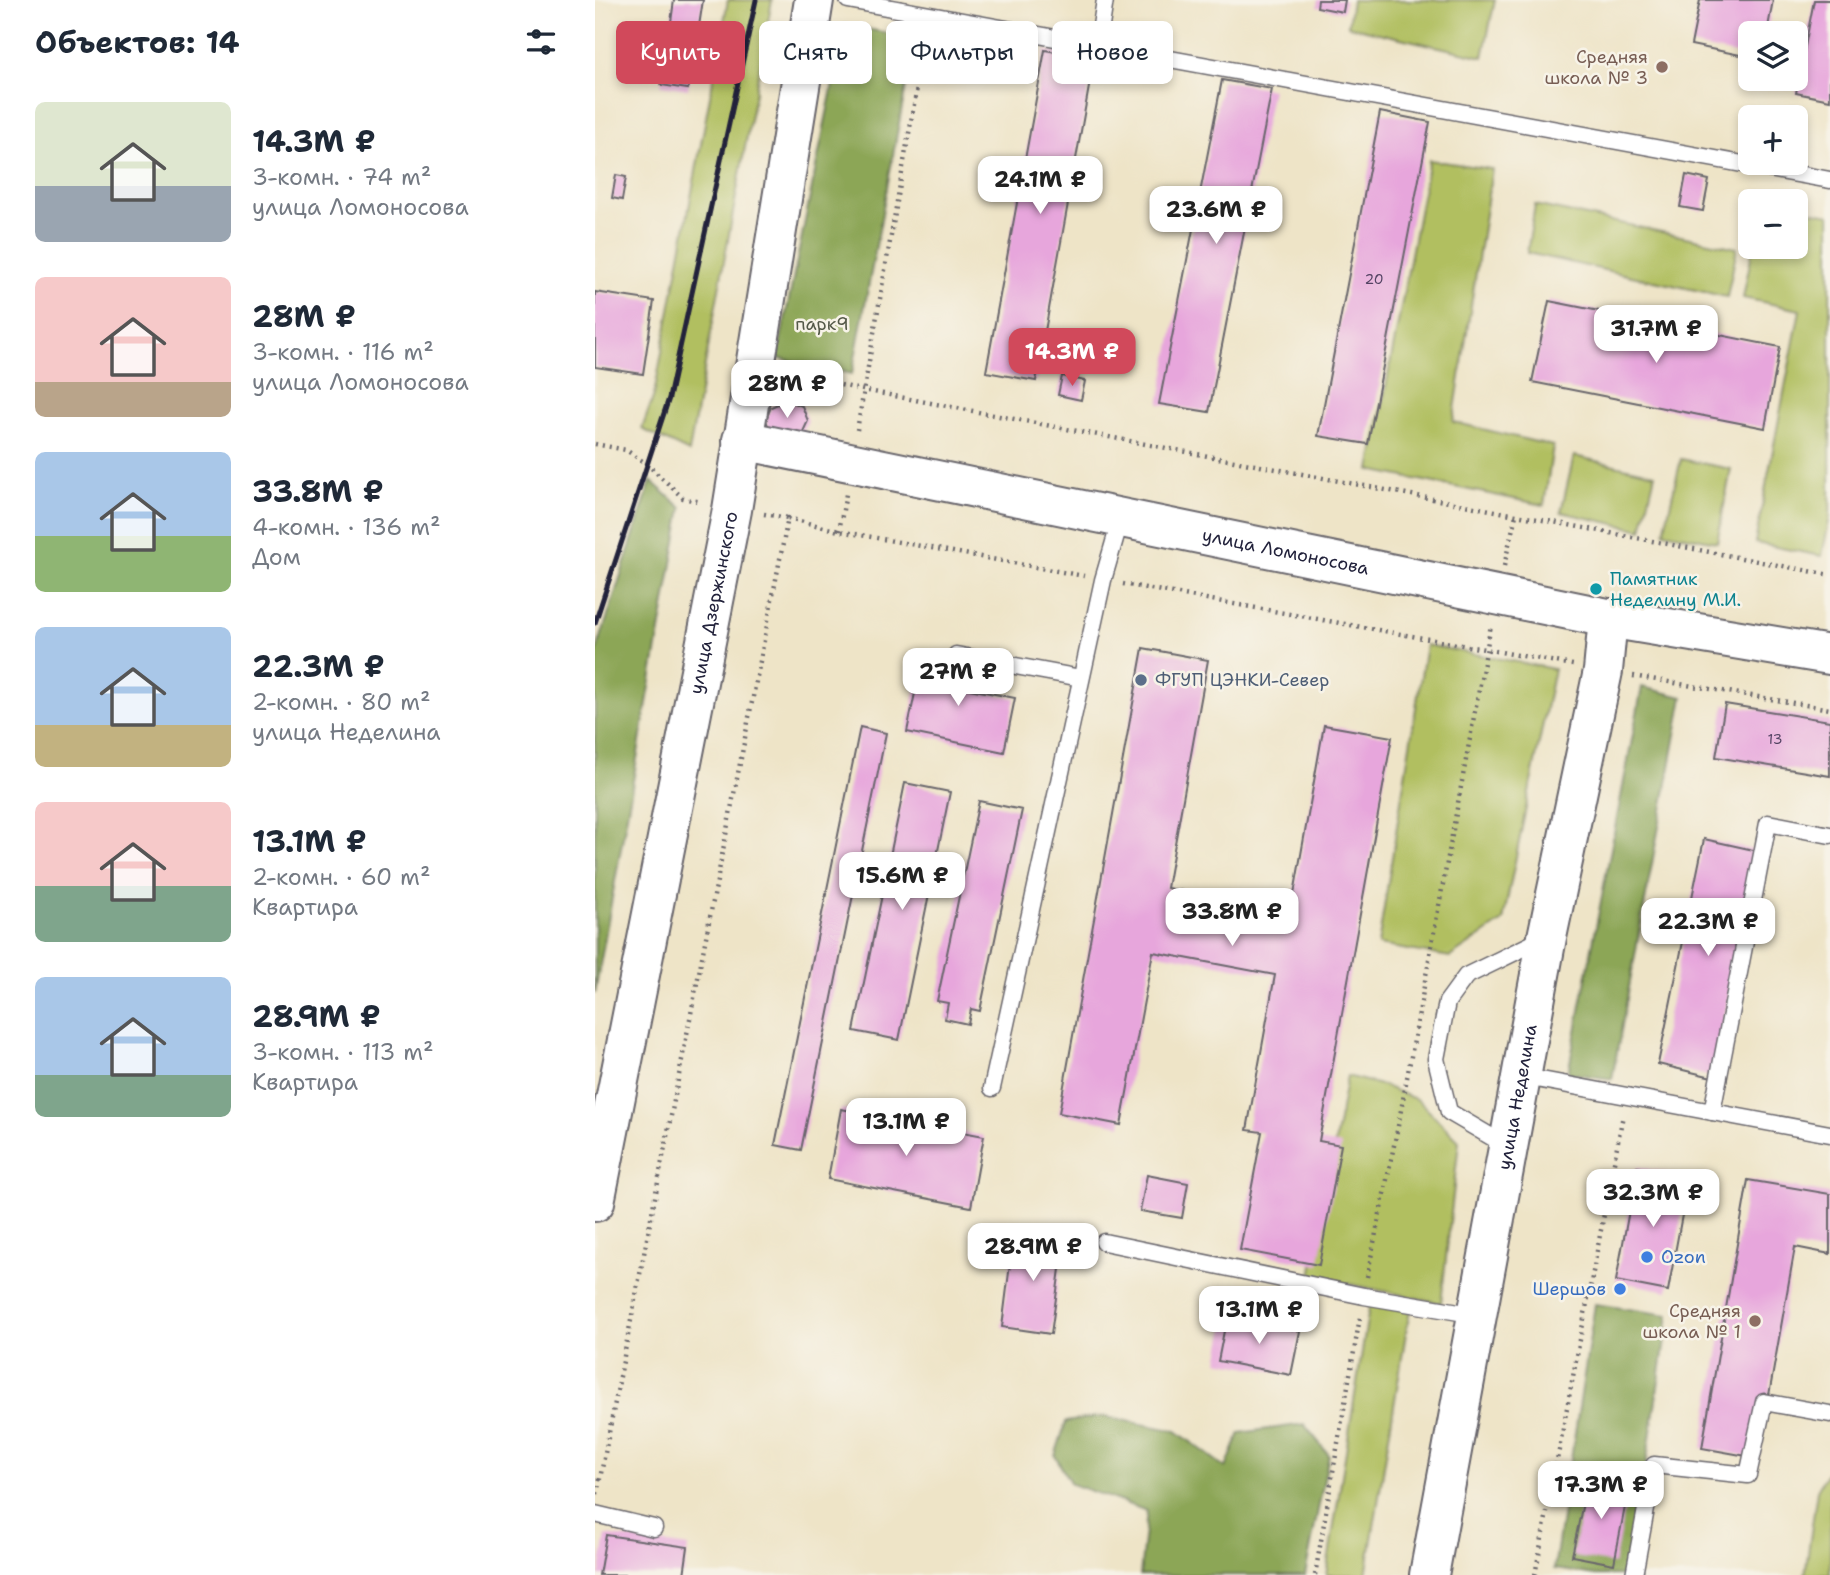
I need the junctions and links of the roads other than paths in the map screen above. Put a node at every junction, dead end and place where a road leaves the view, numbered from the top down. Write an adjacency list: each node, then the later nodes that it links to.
1 (814, 0): 8 (street, улица Дзержинского)
2 (848, 0): 5 (lane)
3 (1105, 0): 4 (lane)
4 (1102, 21)
5 (1052, 37)
6 (1173, 59): 7 (lane)
7 (1830, 180)
8 (742, 440): 9 (street, улица Ломоносова); 21 (street, улица Дзержинского)
9 (1121, 518): 10 (street, улица Ломоносова); 13 (lane)
10 (1608, 618): 12 (street, улица Ломоносова); 15 (street, улица Неделина)
11 (956, 655): 13 (lane)
12 (1830, 655)
13 (1081, 678): 17 (lane)
14 (1830, 835): 18 (lane)
15 (1547, 937): 16 (street, улица Неделина); 20 (lane)
16 (1520, 1076): 18 (lane); 20 (street, улица Неделина)
17 (992, 1088)
18 (1712, 1112): 19 (lane)
19 (1830, 1134)
20 (1507, 1146): 23 (street, улица Неделина)
21 (595, 1202)
22 (1104, 1242): 23 (lane)
23 (1477, 1315): 27 (street, улица Неделина)
24 (1830, 1414): 28 (lane)
25 (595, 1514): 26 (lane)
26 (654, 1528)
27 (1429, 1575)
28 (1634, 1575)

